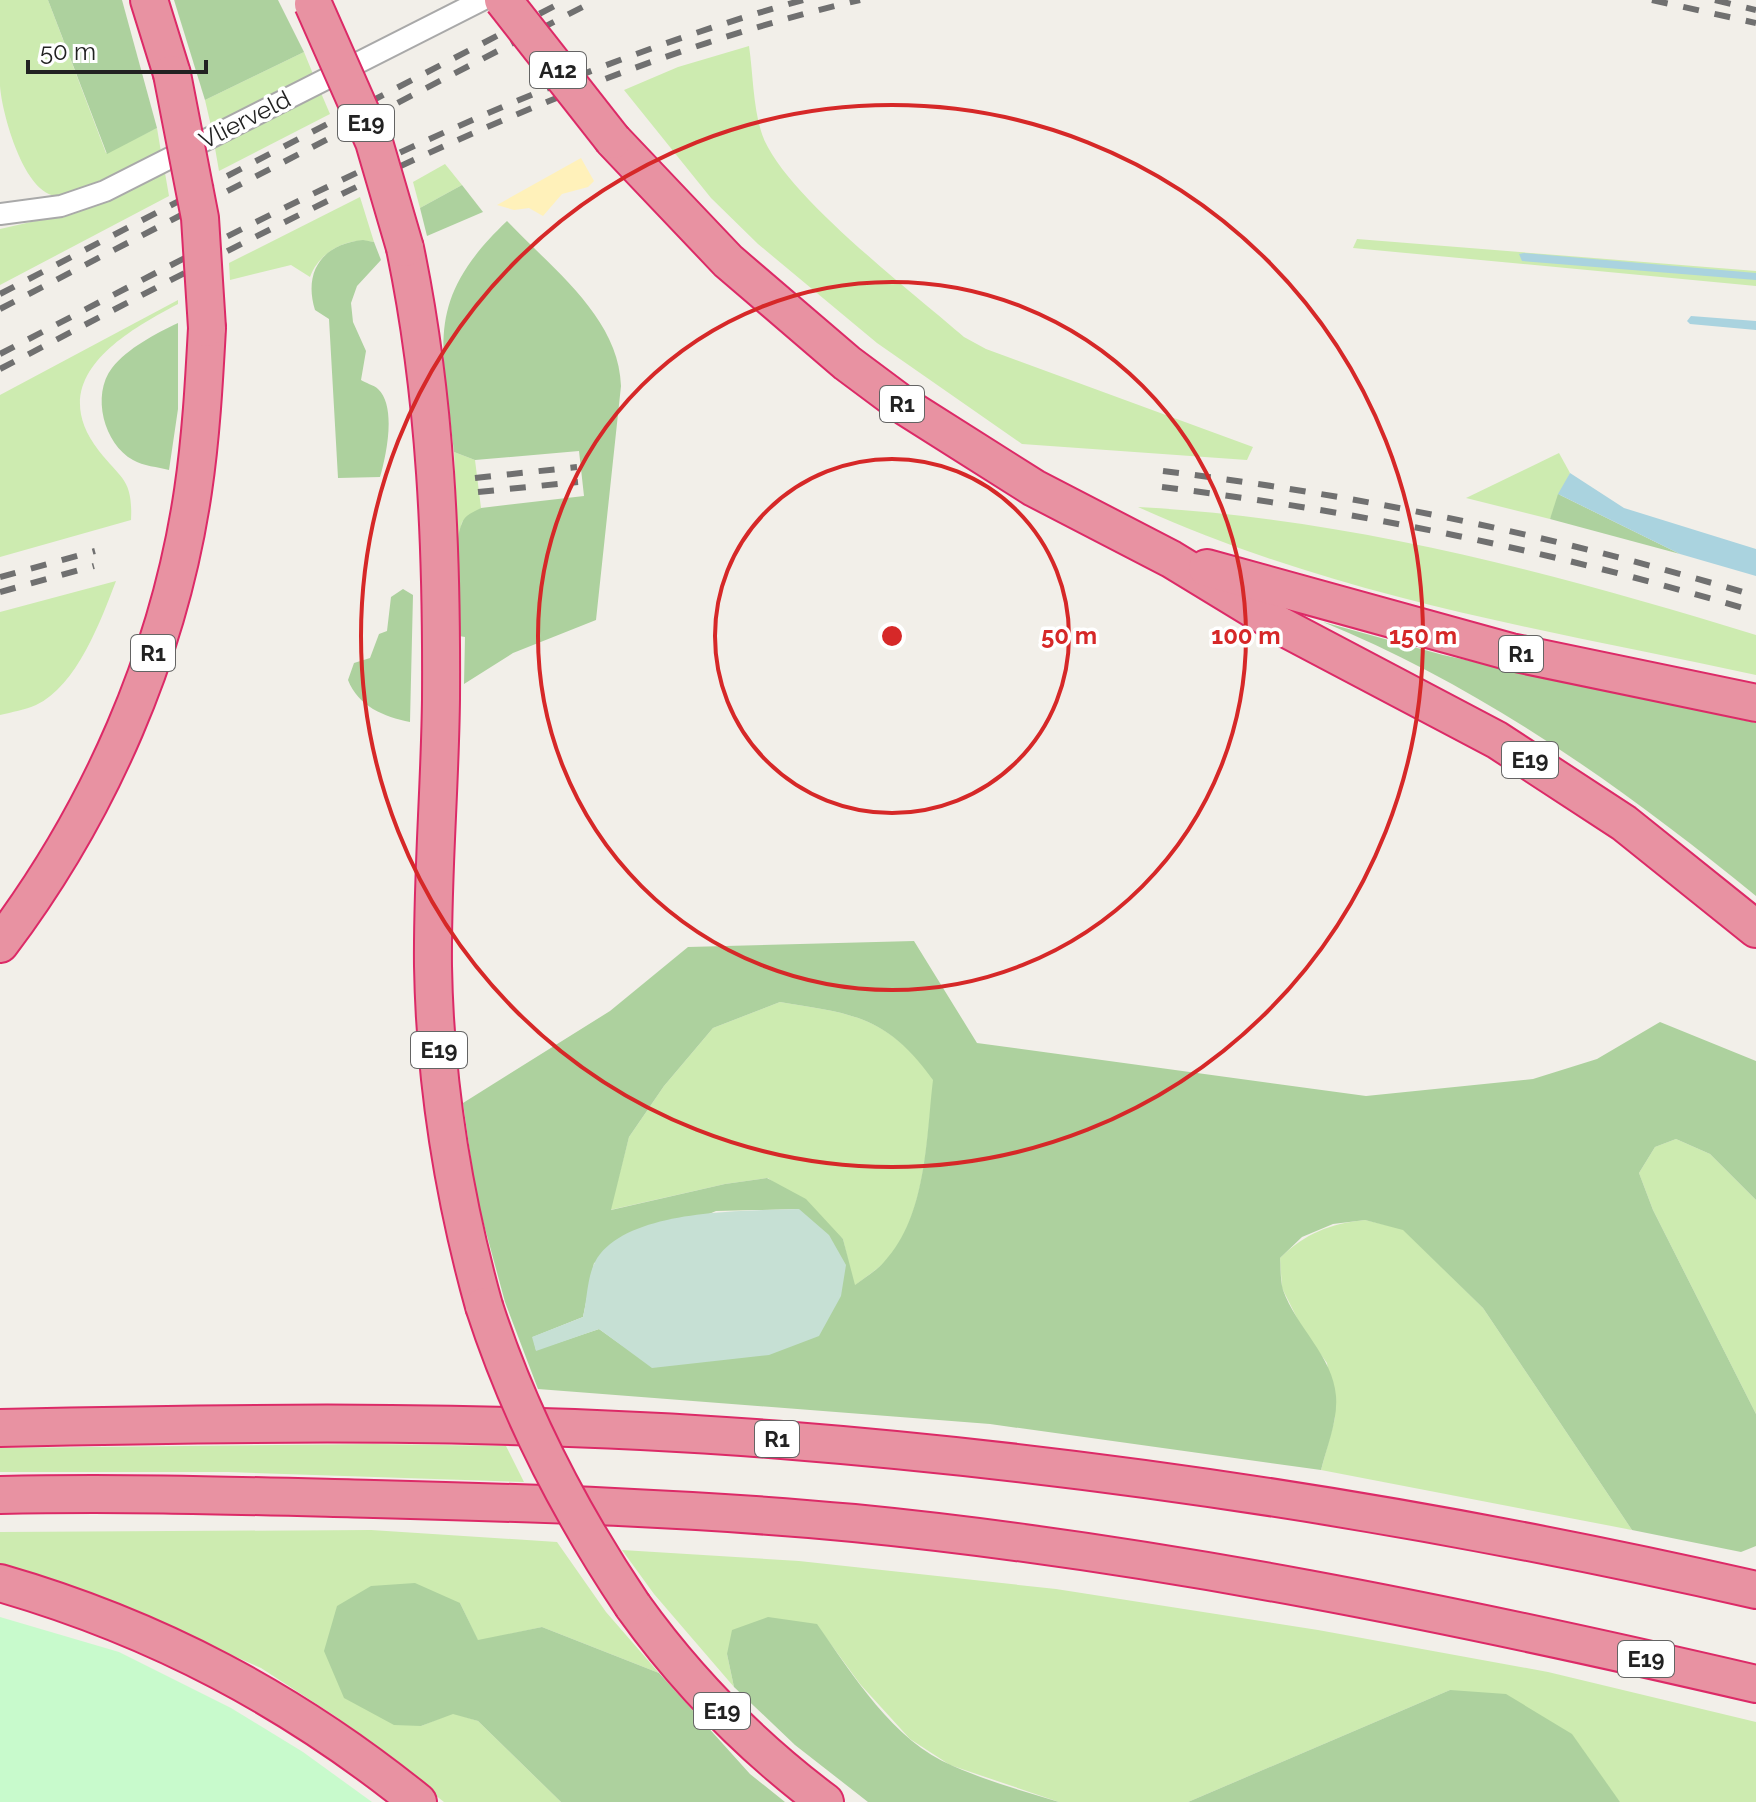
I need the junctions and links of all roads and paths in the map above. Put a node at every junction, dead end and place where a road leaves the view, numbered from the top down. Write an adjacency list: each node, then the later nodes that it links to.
1 (149, 0): 10 (highway, R1, bridge)
2 (482, 0): 6 (street, Vlierveld)
3 (503, 0): 5 (highway, A12, bridge)
4 (312, 2): 17 (highway, E19, bridge)
5 (613, 140): 7 (highway, R1)
6 (0, 214)
7 (1171, 559): 8 (highway, R1); 9 (highway, E19)
8 (1756, 703)
9 (1756, 929)
10 (0, 944)
11 (0, 1428): 14 (highway, R1)
12 (0, 1495): 15 (highway, E19)
13 (0, 1583): 16 (highway)
14 (1756, 1590)
15 (1756, 1684)
16 (418, 1802)
17 (825, 1802)

